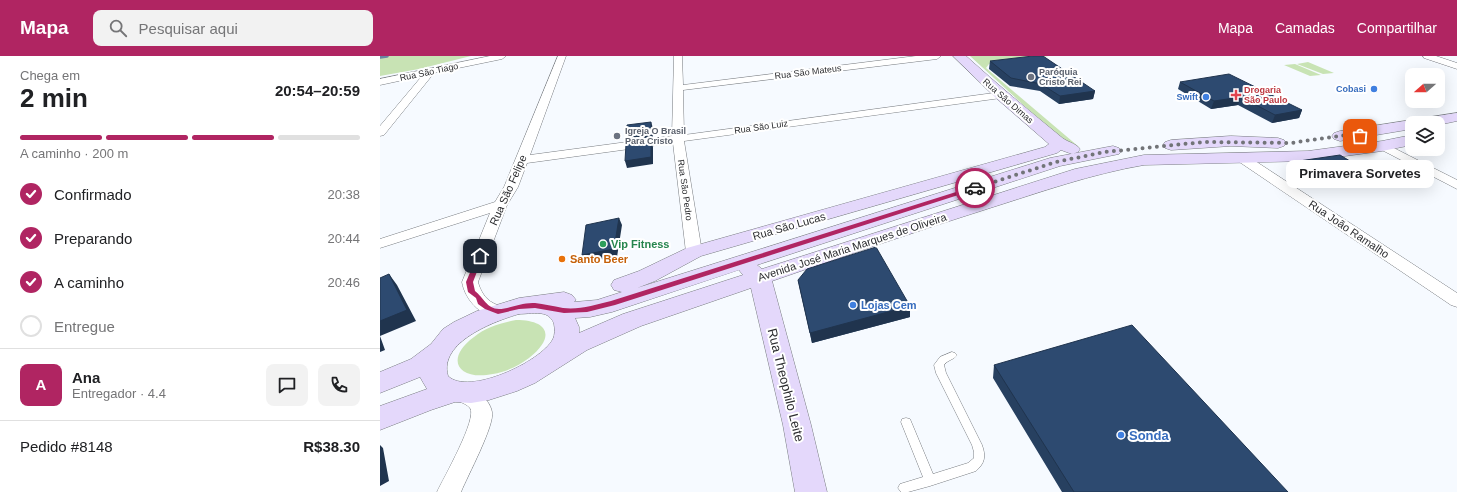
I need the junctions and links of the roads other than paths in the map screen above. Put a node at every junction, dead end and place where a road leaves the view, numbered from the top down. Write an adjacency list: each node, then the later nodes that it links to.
1 (502, 56): 8 (street, Rua São Tiago)
2 (562, 56): 26 (street, Rua São Felipe)
3 (678, 56): 10 (street, Rua São Pedro)
4 (937, 56): 10 (street, Rua São Mateus)
5 (959, 56): 11 (main road, Rua São Dimas)
6 (1427, 56): 7 (street)
7 (1457, 66)
8 (430, 72): 9 (street, Rua São Tiago); 16 (street)
9 (380, 82)
10 (679, 88): 18 (street, Rua São Pedro)
11 (1001, 95): 18 (street, Rua São Luiz); 24 (main road, Rua São Dimas)
12 (1457, 117): 13 (main road)
13 (1445, 119)
14 (1405, 125): 22 (main road)
15 (1457, 130): 17 (main road)
16 (380, 133)
17 (1445, 133)
18 (678, 139): 26 (street, Rua São Luiz); 30 (street, Rua São Pedro)
19 (1304, 141): 21 (main road, Avenida José Maria Marques de Oliveira)
20 (1405, 141): 23 (main road, Avenida José Maria Marques de Oliveira)
21 (1284, 143): 24 (main road, Avenida José Maria Marques de Oliveira); 25 (main road)
22 (1329, 145): 23 (main road, Avenida José Maria Marques de Oliveira); 25 (main road, Avenida José Maria Marques de Oliveira)
23 (1382, 146): 27 (street)
24 (1058, 153): 30 (main road, Rua São Lucas); 31 (main road, Avenida José Maria Marques de Oliveira)
25 (1242, 158): 32 (main road, Avenida José Maria Marques de Oliveira); 33 (street, Rua João Ramalho)
26 (522, 160): 28 (street, Rua São Felipe)
27 (1457, 185)
28 (500, 205): 29 (street); 35 (street, Rua São Felipe)
29 (380, 244)
30 (694, 252): 35 (main road, Rua São Lucas)
31 (721, 268): 32 (main road); 34 (main road, Avenida José Maria Marques de Oliveira)
32 (760, 278): 38 (main road, Avenida José Maria Marques de Oliveira); 46 (main road, Rua Theophilo Leite)
33 (1457, 301)
34 (549, 307): 35 (main road, Avenida José Maria Marques de Oliveira); 38 (main road)
35 (509, 309): 36 (main road)
36 (438, 351): 39 (main road); 40 (main road)
37 (952, 354): 43 (lane)
38 (540, 367): 40 (main road)
39 (380, 383)
40 (456, 391): 41 (main road); 45 (street)
41 (380, 418)
42 (906, 422): 43 (lane)
43 (930, 481): 44 (lane)
44 (904, 488)
45 (449, 492)
46 (811, 492)

